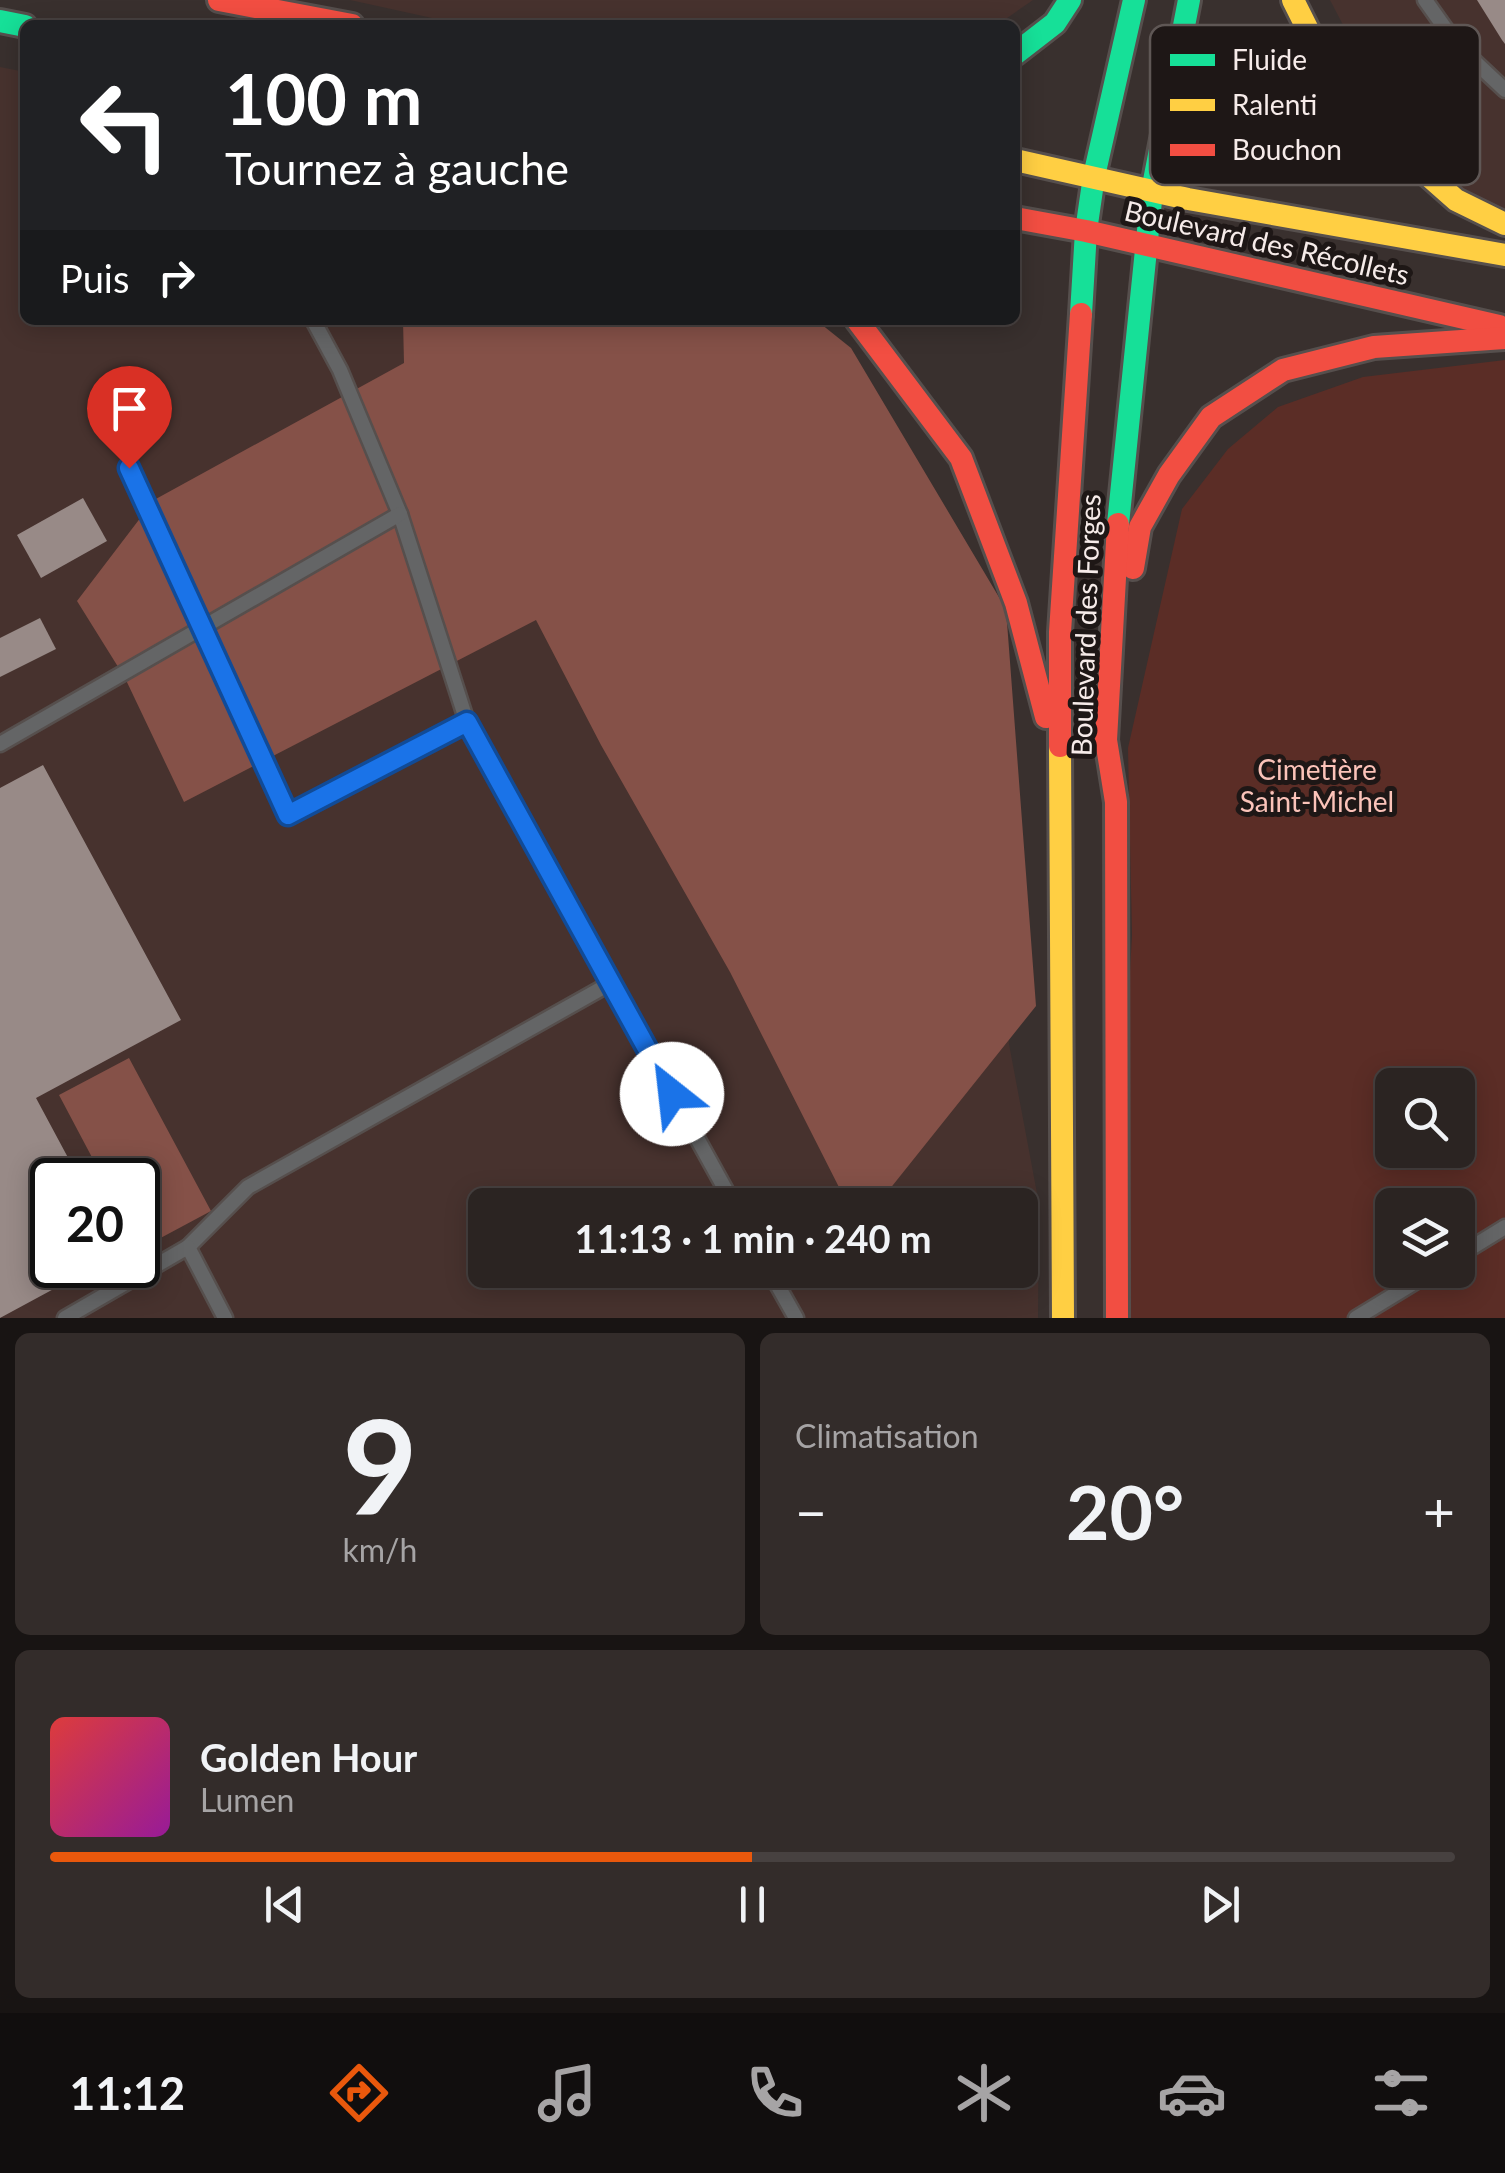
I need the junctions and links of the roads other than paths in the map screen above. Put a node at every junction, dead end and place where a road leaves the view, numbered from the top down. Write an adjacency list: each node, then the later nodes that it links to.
1 (219, 0): 7 (main road)
2 (1070, 0): 11 (main road)
3 (1134, 0): 15 (main road, Boulevard des Forges)
4 (1190, 0): 8 (main road, Boulevard des Forges)
5 (1293, 0): 9 (main road)
6 (1426, 0): 10 (lane)
7 (325, 20)
8 (1185, 25)
9 (1306, 25)
10 (1443, 25)
11 (1020, 50)
12 (1480, 67): 13 (lane)
13 (1505, 90)
14 (1020, 161): 15 (main road, Boulevard des Récollets)
15 (1094, 176): 18 (main road, Boulevard des Récollets); 21 (main road, Boulevard des Forges)
16 (1153, 185): 18 (main road, Boulevard des Forges)
17 (1439, 185): 20 (main road)
18 (1152, 191): 22 (main road, Boulevard des Forges); 23 (main road, Boulevard des Récollets)
19 (1020, 219): 21 (main road, Boulevard des Récollets)
20 (1505, 224)
21 (1086, 230): 22 (main road, Boulevard des Récollets); 34 (main road, Boulevard des Forges)
22 (1146, 246): 26 (main road, Boulevard des Récollets); 32 (main road, Boulevard des Forges)
23 (1505, 255)
24 (317, 325): 29 (lane)
25 (861, 325): 34 (main road)
26 (1505, 327)
27 (1505, 338): 32 (main road)
28 (129, 468): 30 (lane)
29 (400, 514): 30 (lane); 31 (lane)
30 (202, 626): 31 (lane); 33 (lane)
31 (467, 722): 35 (lane)
32 (1106, 740): 46 (main road, Boulevard des Forges)
33 (0, 744)
34 (1060, 768): 45 (main road, Boulevard des Forges)
35 (611, 983): 36 (lane); 39 (lane)
36 (725, 1188)
37 (1505, 1227): 38 (lane)
38 (1475, 1246)
39 (188, 1247): 42 (lane); 43 (lane)
40 (780, 1288): 44 (lane)
41 (1405, 1288): 47 (lane)
42 (65, 1318)
43 (225, 1318)
44 (796, 1318)
45 (1062, 1318)
46 (1117, 1318)
47 (1356, 1318)

